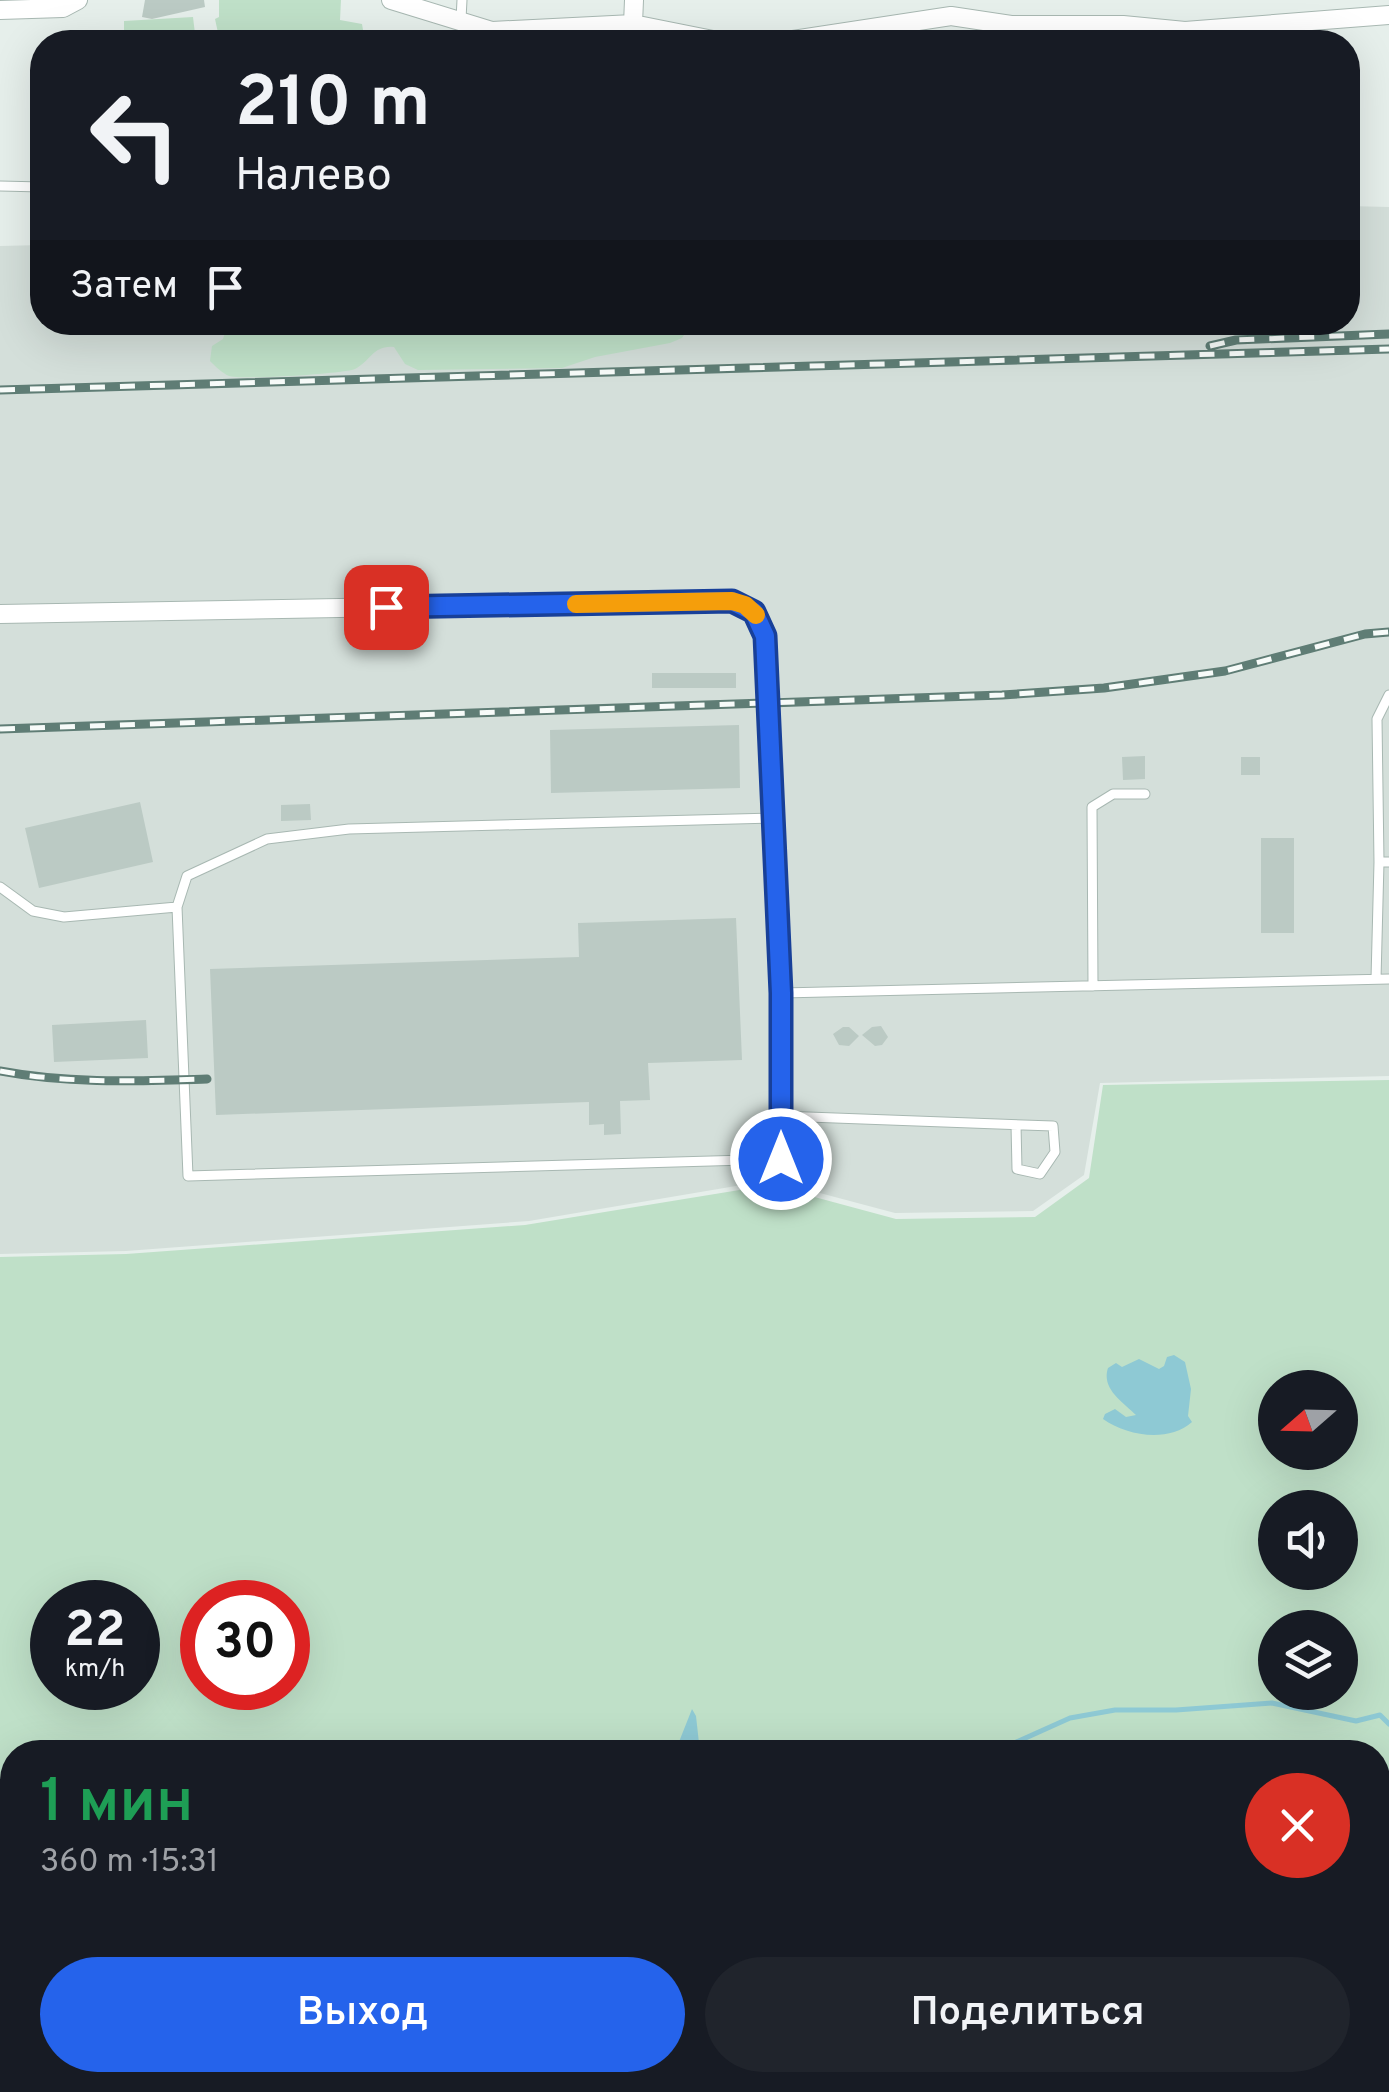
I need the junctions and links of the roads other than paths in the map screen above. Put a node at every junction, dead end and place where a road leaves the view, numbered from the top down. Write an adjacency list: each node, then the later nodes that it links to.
1 (78, 0): 5 (street)
2 (392, 0): 6 (street)
3 (634, 0): 8 (street)
4 (949, 8): 12 (street); 13 (street)
5 (0, 10)
6 (462, 10): 9 (street)
7 (1389, 15): 14 (street)
8 (632, 24): 10 (street); 11 (street)
9 (491, 30)
10 (512, 30)
11 (662, 30)
12 (840, 30)
13 (1175, 30)
14 (1198, 30)
15 (0, 186): 16 (lane)
16 (30, 187)
17 (0, 614): 20 (street)
18 (1389, 695): 21 (lane)
19 (1145, 794): 26 (lane)
20 (773, 818): 23 (lane); 27 (street)
21 (1384, 862): 24 (lane)
22 (0, 887): 23 (lane)
23 (177, 906): 30 (lane)
24 (1376, 979): 25 (lane); 26 (lane)
25 (1389, 979)
26 (1093, 986): 27 (lane)
27 (781, 993): 28 (street)
28 (781, 1116): 29 (lane); 30 (street)
29 (1016, 1124): 29 (lane)
30 (781, 1159)

